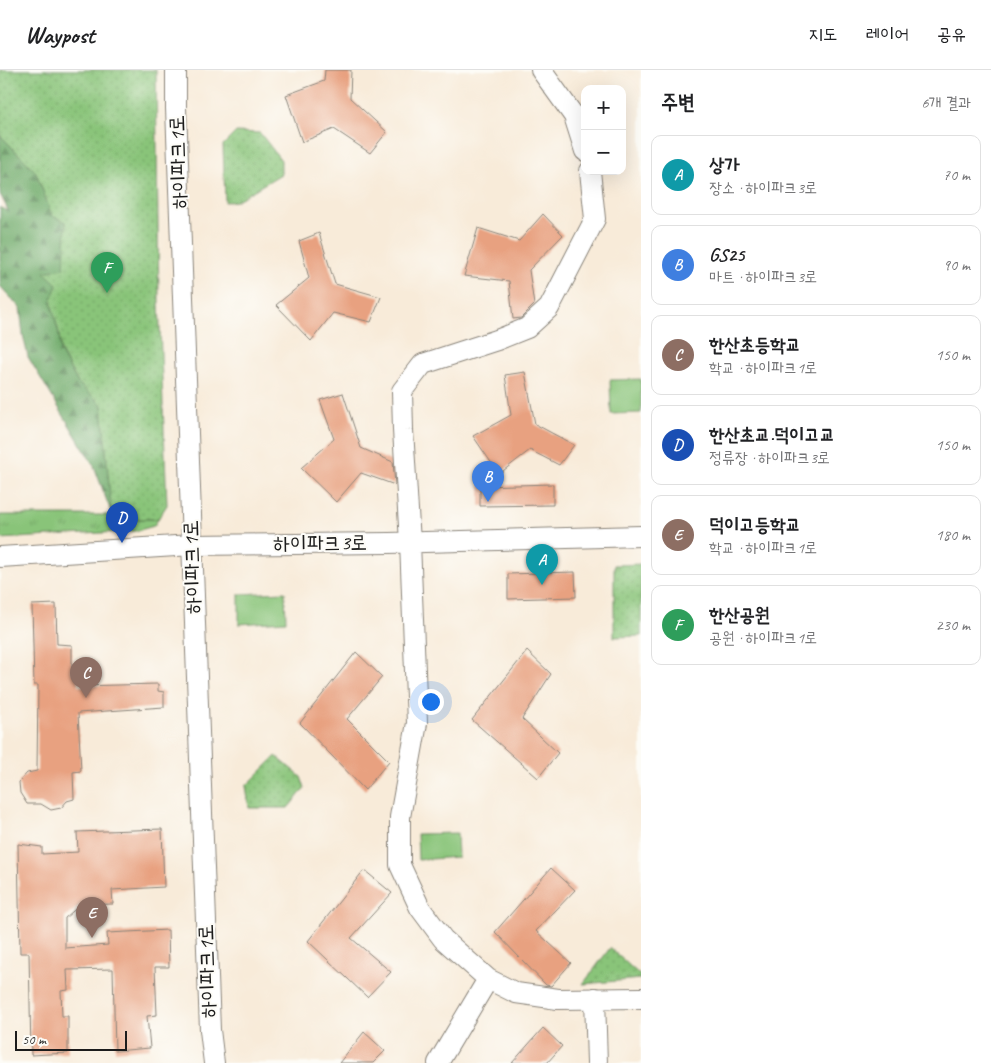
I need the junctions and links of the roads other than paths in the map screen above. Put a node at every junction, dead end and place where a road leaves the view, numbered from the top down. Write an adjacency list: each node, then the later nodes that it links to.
1 (176, 70): 7 (street, 하이파크1로)
2 (541, 70): 3 (street)
3 (581, 138)
4 (590, 175): 6 (street)
5 (641, 536): 6 (street, 하이파크3로)
6 (410, 542): 7 (street, 하이파크3로); 9 (street)
7 (192, 545): 8 (street, 하이파크3로); 12 (street, 하이파크1로)
8 (0, 557)
9 (488, 979): 10 (street); 13 (street)
10 (595, 998): 11 (street); 14 (street)
11 (641, 998)
12 (214, 1063)
13 (438, 1063)
14 (597, 1063)

